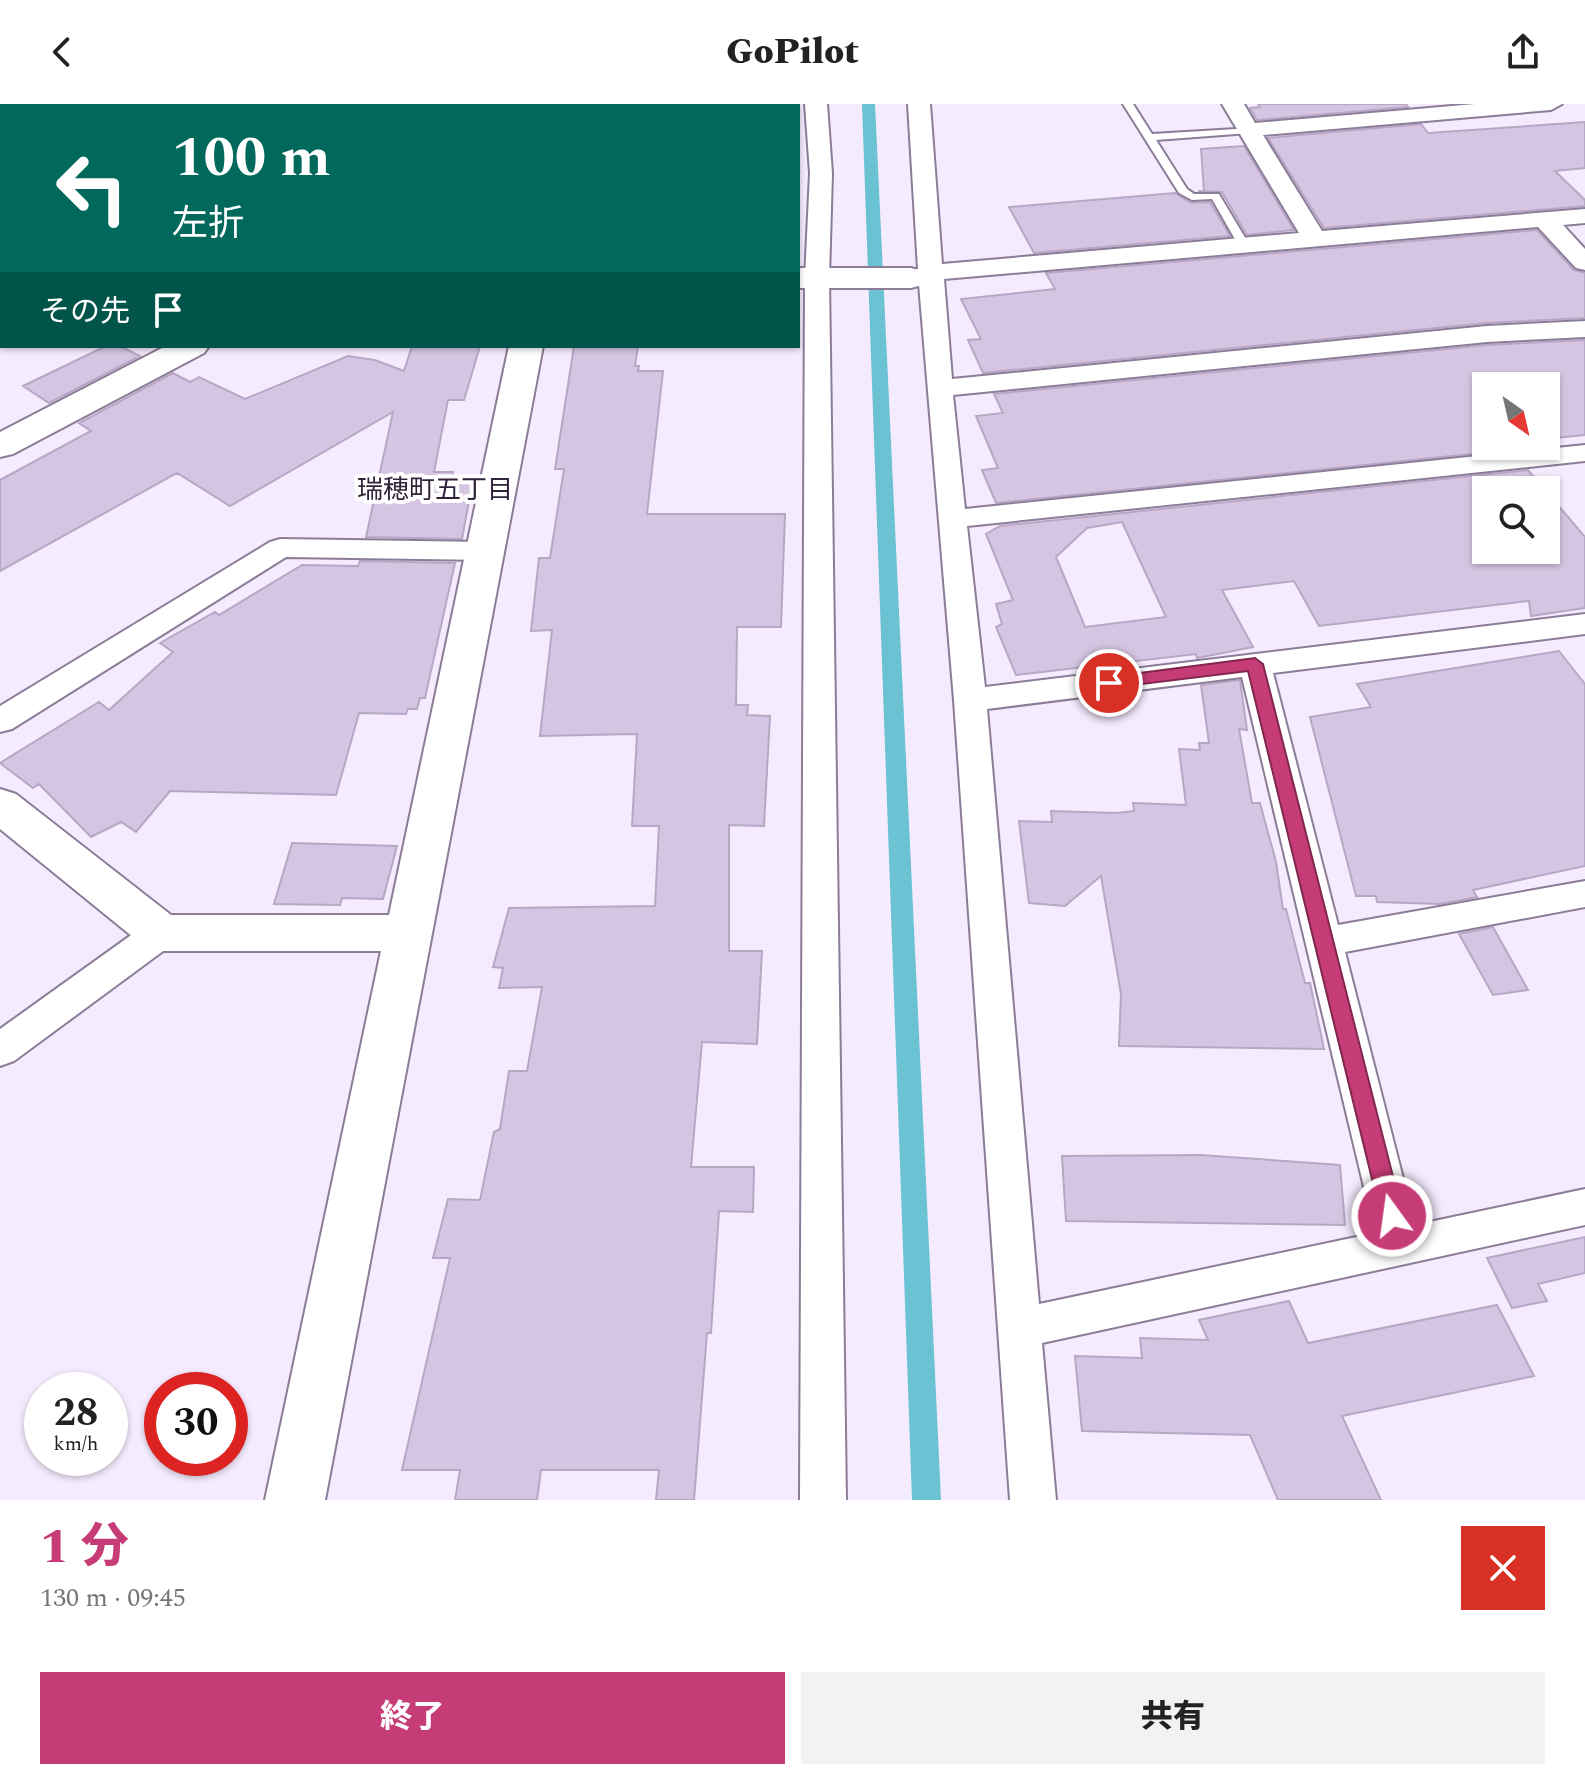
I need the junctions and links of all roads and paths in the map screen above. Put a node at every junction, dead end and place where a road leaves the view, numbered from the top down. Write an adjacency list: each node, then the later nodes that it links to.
1 (816, 104): 15 (street)
2 (919, 104): 14 (street)
3 (1128, 104): 8 (lane)
4 (1233, 104): 7 (street)
5 (1551, 104): 6 (street)
6 (1429, 109): 7 (street)
7 (1249, 130): 8 (lane); 11 (street)
8 (1148, 137): 12 (lane)
9 (1585, 216): 10 (street)
10 (1544, 219): 11 (street); 13 (street)
11 (1315, 240): 12 (street)
12 (1244, 246): 14 (street)
13 (1585, 263)
14 (921, 276): 15 (street); 19 (street)
15 (819, 278): 38 (street)
16 (1585, 329): 19 (street)
17 (188, 348): 20 (street)
18 (526, 348): 23 (street)
19 (939, 388): 22 (street)
20 (0, 446)
21 (1585, 453): 22 (street)
22 (953, 519): 26 (street)
23 (486, 551): 27 (street); 31 (street)
24 (1585, 624): 25 (street)
25 (1255, 664): 26 (street); 32 (street)
26 (970, 700): 36 (street)
27 (0, 721)
28 (0, 805): 30 (street)
29 (1585, 894): 32 (street)
30 (161, 933): 31 (street); 33 (street)
31 (408, 933): 37 (street)
32 (1323, 942): 35 (street)
33 (0, 1050)
34 (1585, 1207): 35 (street)
35 (1399, 1246): 36 (street)
36 (1018, 1328): 39 (street)
37 (295, 1500)
38 (823, 1500)
39 (1033, 1500)

